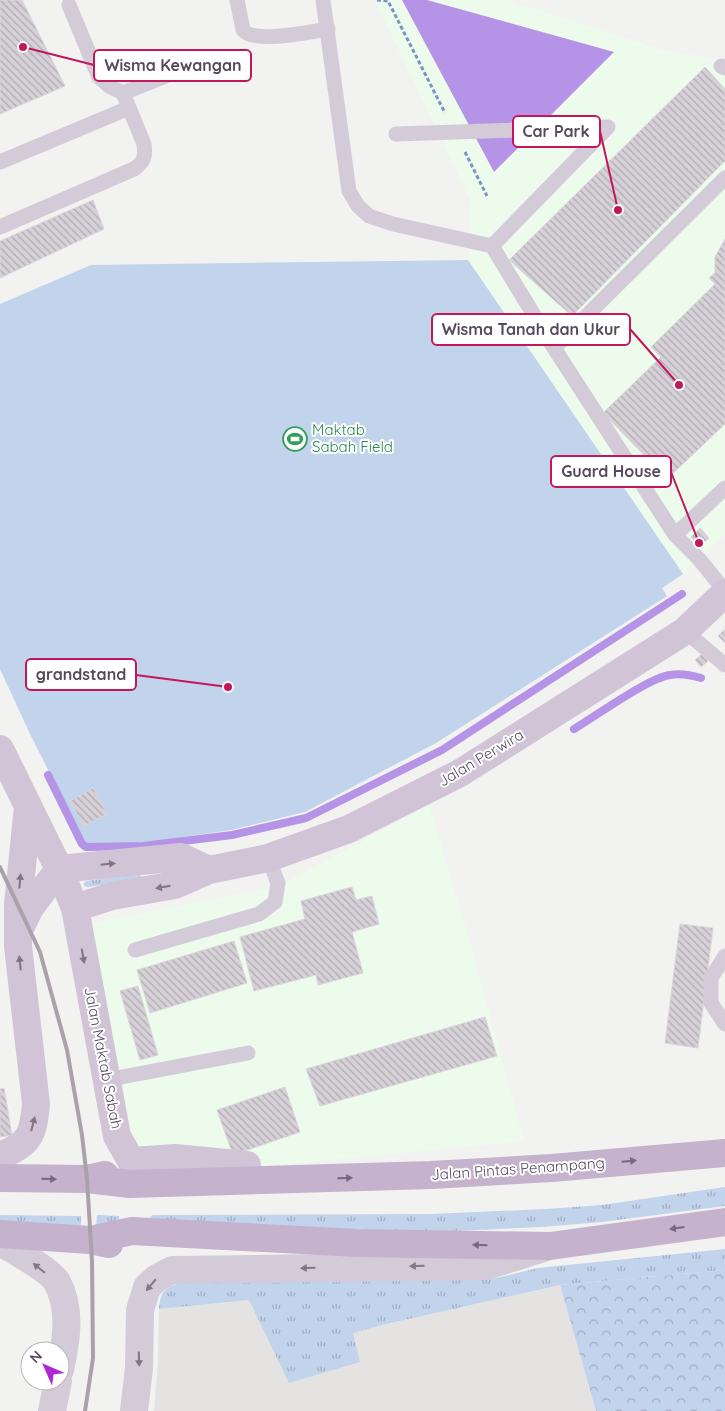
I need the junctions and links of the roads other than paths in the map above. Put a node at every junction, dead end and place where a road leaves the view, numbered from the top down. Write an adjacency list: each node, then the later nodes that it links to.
1 (237, 0): 4 (lane)
2 (323, 0): 4 (lane)
3 (69, 5): 6 (lane)
4 (328, 29): 12 (lane)
5 (193, 65): 6 (lane)
6 (123, 93): 7 (lane)
7 (129, 108): 9 (lane); 11 (lane)
8 (396, 134): 12 (lane)
9 (0, 162)
10 (725, 178): 13 (lane)
11 (0, 227)
12 (492, 246): 13 (lane)
13 (554, 348): 15 (lane)
14 (725, 488): 15 (lane)
15 (675, 535): 16 (lane)
16 (725, 592): 17 (street, Jalan Perwira)
17 (685, 631): 18 (lane); 21 (street, Jalan Perwira)
18 (725, 665)
19 (0, 749): 20 (street, Jalan Maktab Sabah)
20 (28, 806): 22 (street, Jalan Maktab Sabah); 25 (street, one-way to 20)
21 (268, 858): 23 (street, Jalan Perwira); 26 (lane)
22 (59, 869): 23 (street, one-way to 23); 24 (street, Jalan Maktab Sabah); 25 (street)
23 (208, 870): 24 (street, Jalan Perwira, one-way to 24)
24 (74, 908): 30 (street, Jalan Maktab Sabah, one-way to 30)
25 (20, 930): 32 (street, one-way to 25)
26 (135, 950)
27 (725, 956): 28 (lane)
28 (725, 1024)
29 (248, 1053): 30 (lane)
30 (106, 1080): 33 (street, Jalan Maktab Sabah)
31 (725, 1153): 35 (main road, Jalan Pintas Penampang, one-way to 31)
32 (0, 1156)
33 (247, 1164): 35 (main road, Jalan Pintas Penampang); 36 (main road, Jalan Pintas Penampang)
34 (0, 1178): 36 (main road, Jalan Pintas Penampang, one-way to 36)
35 (312, 1178): 36 (main road, Jalan Pintas Penampang)
36 (87, 1179)
37 (725, 1222): 40 (main road, one-way to 40)
38 (0, 1234): 40 (main road, one-way to 38)
39 (0, 1242): 41 (street, one-way to 39)
40 (550, 1246): 44 (street, one-way to 44)
41 (66, 1341)
42 (56, 1391): 43 (street)
43 (52, 1411)
44 (134, 1411)

